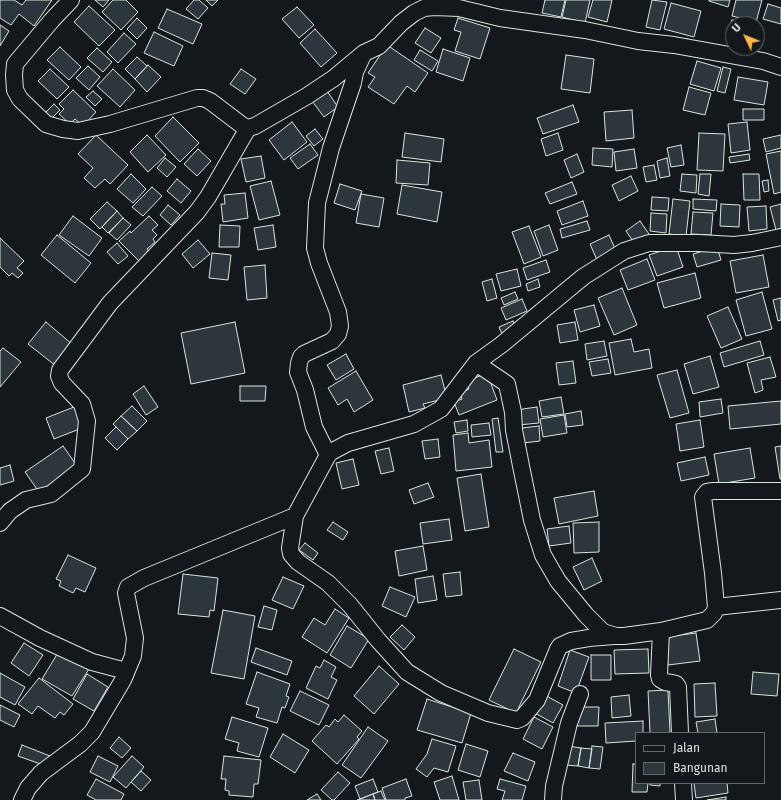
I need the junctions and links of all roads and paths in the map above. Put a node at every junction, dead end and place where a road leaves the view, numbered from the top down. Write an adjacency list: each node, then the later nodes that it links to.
1 (71, 0): 4 (street)
2 (364, 53): 3 (street); 4 (street); 7 (street)
3 (781, 67)
4 (248, 128): 10 (street)
5 (781, 237): 6 (street)
6 (476, 363): 7 (street); 15 (street)
7 (328, 455): 9 (street)
8 (781, 491): 12 (street)
9 (295, 516): 15 (street); 16 (street)
10 (0, 523)
11 (781, 600): 12 (street)
12 (716, 607): 14 (street)
13 (0, 616): 16 (street)
14 (661, 631): 15 (street); 18 (street)
15 (616, 636)
16 (126, 671): 20 (street)
17 (580, 694): 21 (street)
18 (680, 732)
19 (683, 784): 22 (street)
20 (22, 800)
21 (553, 800)
22 (684, 800)

